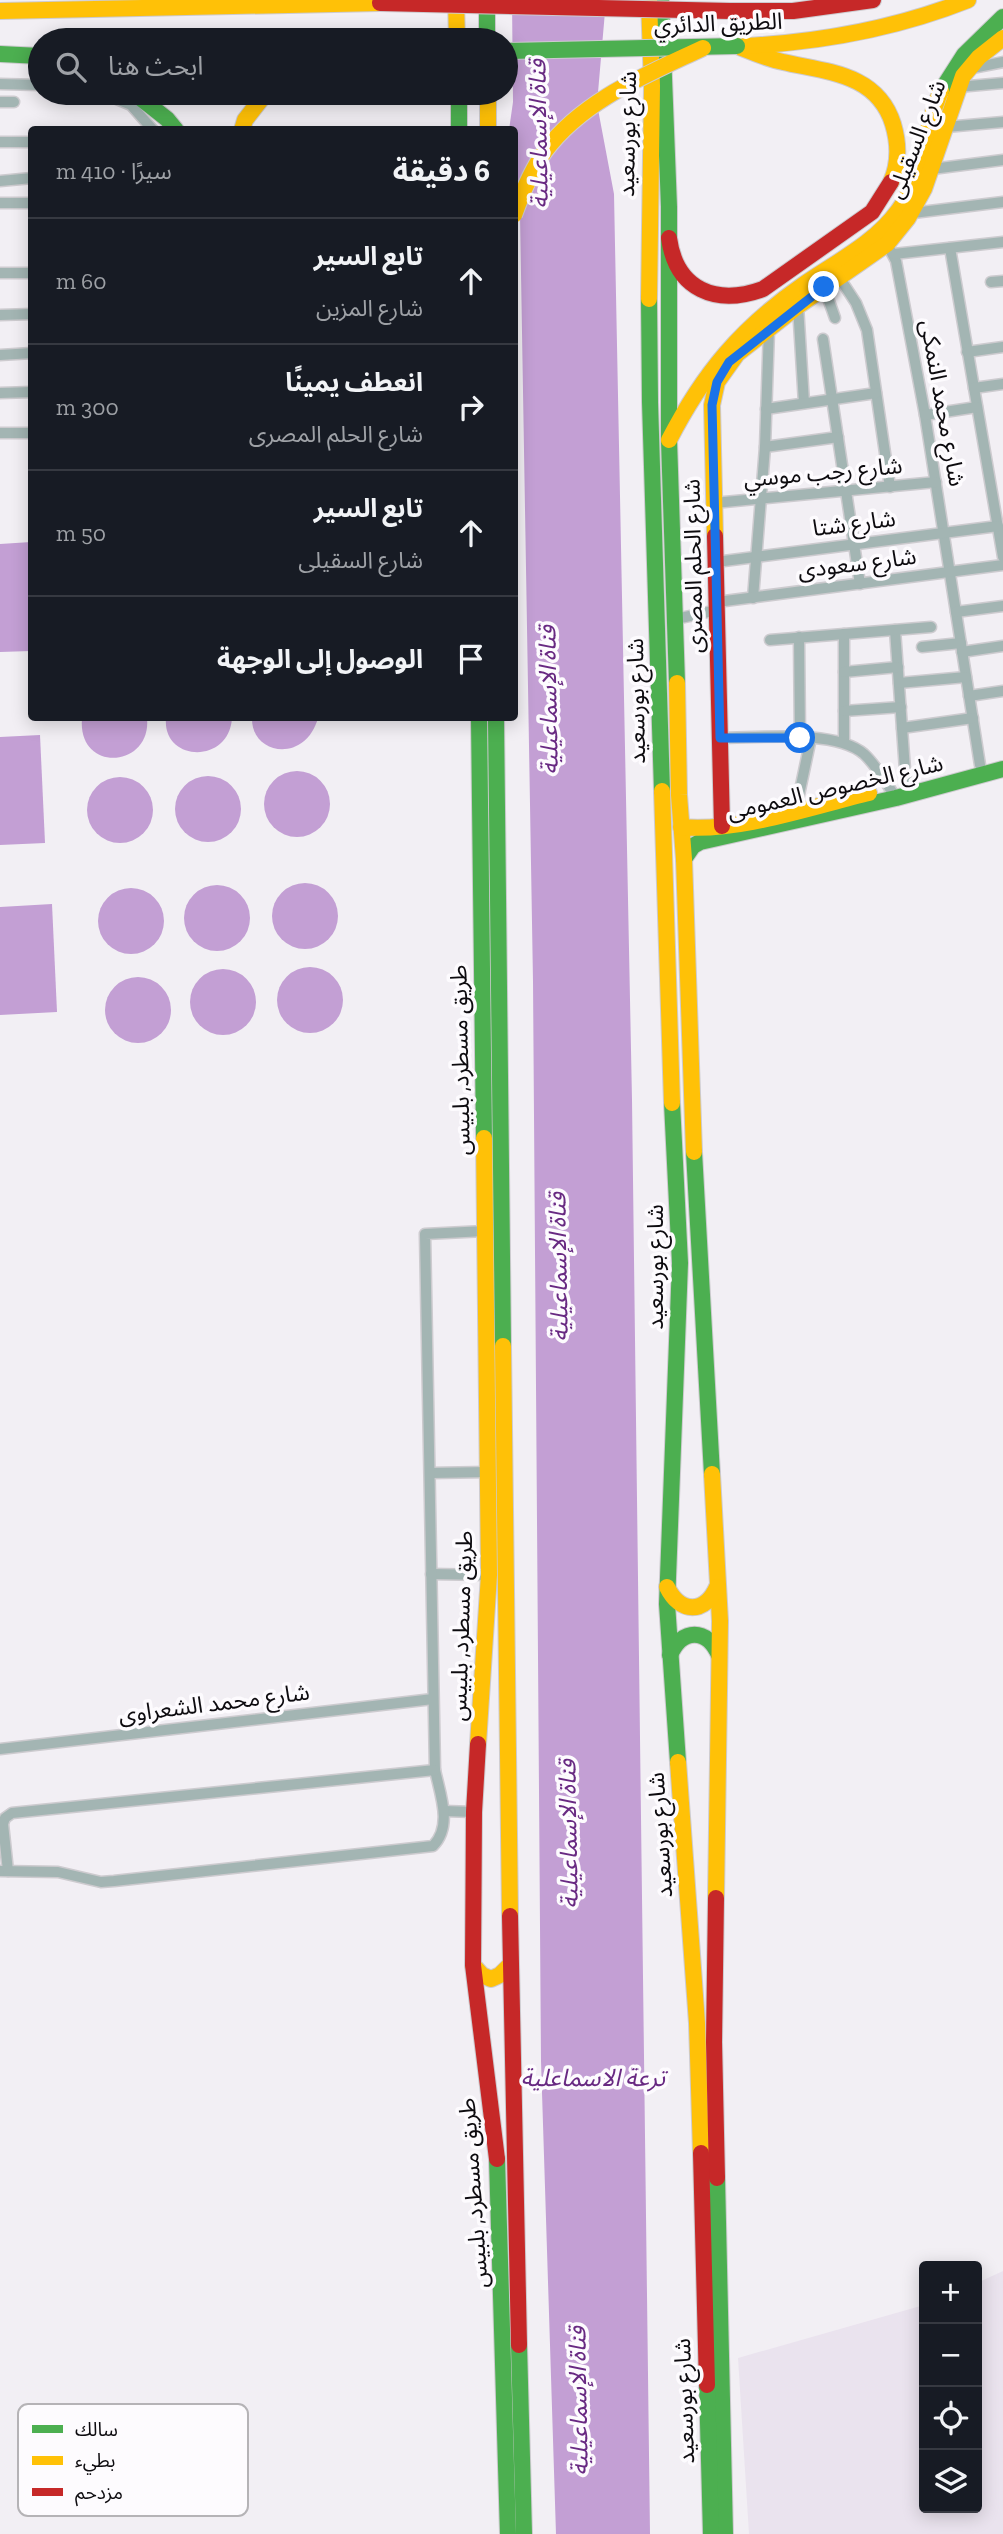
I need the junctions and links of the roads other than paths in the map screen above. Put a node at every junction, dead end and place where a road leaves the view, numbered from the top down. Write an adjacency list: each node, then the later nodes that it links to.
1 (93, 0): 13 (main road)
2 (456, 0): 16 (main road)
3 (475, 0): 17 (main road)
4 (486, 0): 18 (main road)
5 (649, 0): 49 (main road, شارع بورسعيد)
6 (661, 0): 49 (main road, شارع بورسعيد)
7 (682, 0): 14 (main road, bridge)
8 (873, 0): 11 (main road, الطريق الدائري)
9 (968, 0): 20 (main road, الطريق الدائري)
10 (373, 1): 13 (main road, الطريق الدائري); 14 (main road, الطريق الدائري, bridge)
11 (736, 6): 14 (main road, الطريق الدائري, bridge)
12 (0, 11): 13 (main road, الطريق الدائري)
13 (54, 11)
14 (703, 12)
15 (1003, 17): 92 (main road)
16 (457, 28)
17 (475, 28)
18 (487, 28)
19 (1003, 38): 26 (main road, شارع السقيلى)
20 (737, 46): 21 (main road, الطريق الدائري, bridge); 59 (main road)
21 (704, 48): 22 (main road, الطريق الدائري, bridge); 57 (main road, bridge)
22 (518, 51)
23 (0, 54): 24 (main road)
24 (28, 55)
25 (1003, 62): 26 (street)
26 (968, 69): 30 (main road, شارع السقيلى)
27 (1003, 83): 30 (street)
28 (0, 84): 29 (street)
29 (28, 85)
30 (958, 87): 46 (main road, شارع السقيلى)
31 (0, 102): 32 (street)
32 (13, 103)
33 (131, 105): 40 (street)
34 (149, 105): 41 (main road)
35 (257, 105): 42 (main road)
36 (459, 105): 43 (main road)
37 (476, 105): 44 (main road)
38 (488, 105): 45 (main road)
39 (1003, 122): 46 (street)
40 (149, 126)
41 (173, 126)
42 (243, 126)
43 (460, 126)
44 (476, 126)
45 (488, 126)
46 (946, 127): 51 (main road, شارع السقيلى)
47 (0, 142): 48 (street)
48 (28, 142)
49 (658, 159): 59 (main road, شارع بورسعيد); 154 (main road, شارع بورسعيد)
50 (1003, 160): 51 (street)
51 (932, 169): 58 (main road, شارع السقيلى)
52 (28, 178): 53 (street)
53 (0, 181)
54 (1003, 202): 58 (street)
55 (0, 203): 56 (street)
56 (28, 203)
57 (518, 204)
58 (913, 213): 62 (main road, شارع السقيلى)
59 (669, 238): 92 (main road, شارع بورسعيد)
60 (1003, 242): 61 (street)
61 (950, 248): 62 (street); 76 (street)
62 (891, 249): 65 (main road, شارع السقيلى); 88 (street, شارع محمد النمكى)
63 (28, 273): 64 (street)
64 (0, 274)
65 (839, 277): 68 (main road, شارع السقيلى); 83 (street)
66 (1003, 281): 67 (street)
67 (990, 282)
68 (824, 287): 69 (main road, شارع السقيلى); 72 (street)
69 (798, 306): 73 (main road, شارع السقيلى); 85 (street)
70 (28, 314): 71 (street)
71 (0, 315)
72 (835, 318)
73 (769, 329): 87 (street); 100 (main road, شارع الحلم المصرى)
74 (823, 340): 84 (street)
75 (1003, 346): 76 (street)
76 (967, 352): 80 (street)
77 (28, 353): 78 (street)
78 (0, 355)
79 (1003, 384): 80 (street)
80 (974, 388): 86 (street)
81 (28, 392): 82 (street)
82 (0, 393)
83 (876, 393): 84 (street); 96 (street)
84 (832, 399): 85 (street); 91 (street)
85 (804, 403): 87 (street)
86 (977, 407): 88 (street); 97 (street)
87 (766, 409): 93 (street)
88 (925, 415): 94 (street, شارع محمد النمكى)
89 (0, 433): 90 (street)
90 (28, 433)
91 (838, 437): 93 (street); 98 (street)
92 (669, 440): 116 (main road, شارع بورسعيد)
93 (765, 447): 99 (street)
94 (936, 482): 96 (street, شارع رجب موسي); 102 (street, شارع محمد النمكى)
95 (1003, 485): 97 (street)
96 (890, 487): 98 (street, شارع رجب موسي)
97 (991, 487): 101 (street)
98 (846, 491): 99 (street, شارع رجب موسي); 103 (street)
99 (761, 499): 100 (street, شارع رجب موسي); 104 (street)
100 (714, 503): 106 (main road, شارع الحلم المصرى)
101 (998, 526): 102 (street, شارع شتا); 105 (street)
102 (944, 533): 103 (street, شارع شتا); 108 (street, شارع محمد النمكى)
103 (855, 544): 104 (street, شارع شتا); 109 (street)
104 (756, 557): 106 (street, شارع شتا); 111 (street)
105 (1003, 557)
106 (716, 562): 112 (main road, شارع الحلم المصرى)
107 (1003, 565): 108 (street, شارع سعودى)
108 (950, 572): 109 (street, شارع سعودى); 115 (street, شارع محمد النمكى)
109 (860, 584): 110 (street, شارع سعودى)
110 (774, 595): 111 (street, شارع سعودى); 114 (street)
111 (752, 598): 112 (street, شارع سعودى)
112 (717, 606): 116 (street, شارع سعودى); 137 (main road, شارع الحلم المصرى)
113 (1003, 606): 115 (street)
114 (774, 609)
115 (956, 612): 124 (street, شارع محمد النمكى)
116 (676, 619): 147 (main road, شارع بورسعيد)
117 (931, 627): 118 (street)
118 (895, 630): 119 (street); 125 (street)
119 (844, 634): 120 (street); 126 (street)
120 (799, 637): 121 (street); 138 (street)
121 (769, 640)
122 (1003, 646): 124 (street)
123 (922, 647): 124 (street)
124 (962, 648): 127 (street, شارع محمد النمكى)
125 (898, 667): 126 (street); 128 (street)
126 (844, 672): 132 (street)
127 (966, 677): 128 (street); 130 (street, شارع محمد النمكى)
128 (899, 683): 131 (street)
129 (1003, 691): 130 (street)
130 (969, 696): 133 (street, شارع محمد النمكى)
131 (901, 707): 132 (street); 136 (street)
132 (844, 711): 139 (street)
133 (973, 718): 136 (street); 141 (street, شارع محمد النمكى)
134 (479, 721): 149 (main road, طريق مسطرد, بلبيس)
135 (496, 721): 165 (main road, طريق مسطرد, بلبيس)
136 (902, 728): 143 (street)
137 (720, 738): 138 (street); 146 (main road, شارع الحلم المصرى)
138 (806, 738): 139 (street); 145 (street)
139 (844, 743): 144 (street)
140 (1003, 758): 141 (main road, شارع الخصوص العمومى)
141 (980, 765): 143 (main road, شارع الخصوص العمومى)
142 (1003, 769): 144 (main road, شارع الخصوص العمومى)
143 (906, 784): 144 (main road, شارع الخصوص العمومى)
144 (893, 793): 145 (main road, شارع الخصوص العمومى); 148 (main road, شارع الخصوص العمومى)
145 (796, 809): 146 (main road, شارع الخصوص العمومى)
146 (722, 826): 147 (main road, شارع الخصوص العمومى)
147 (681, 827): 148 (main road, شارع بورسعيد)
148 (684, 859): 155 (main road, شارع بورسعيد)
149 (485, 1231): 150 (main road, طريق مسطرد, بلبيس); 151 (street)
150 (487, 1472): 151 (street); 153 (main road, طريق مسطرد, بلبيس)
151 (430, 1473): 152 (street)
152 (431, 1574): 153 (street); 158 (street)
153 (489, 1575): 162 (main road, طريق مسطرد, بلبيس)
154 (667, 1587): 155 (main road); 157 (main road, شارع بورسعيد)
155 (717, 1587): 156 (main road, شارع بورسعيد)
156 (719, 1655): 157 (main road); 169 (main road, شارع بورسعيد)
157 (670, 1656): 168 (main road, شارع بورسعيد)
158 (433, 1699): 159 (street, شارع محمد الشعراوى); 160 (street)
159 (0, 1749)
160 (435, 1770): 161 (street); 163 (street)
161 (444, 1811): 162 (street); 163 (street)
162 (474, 1812): 164 (main road, طريق مسطرد, بلبيس)
163 (4, 1871)
164 (473, 1965): 165 (main road); 166 (main road, طريق مسطرد, بلبيس)
165 (510, 1965): 167 (main road, طريق مسطرد, بلبيس)
166 (508, 2534)
167 (524, 2534)
168 (711, 2534)
169 (725, 2534)

